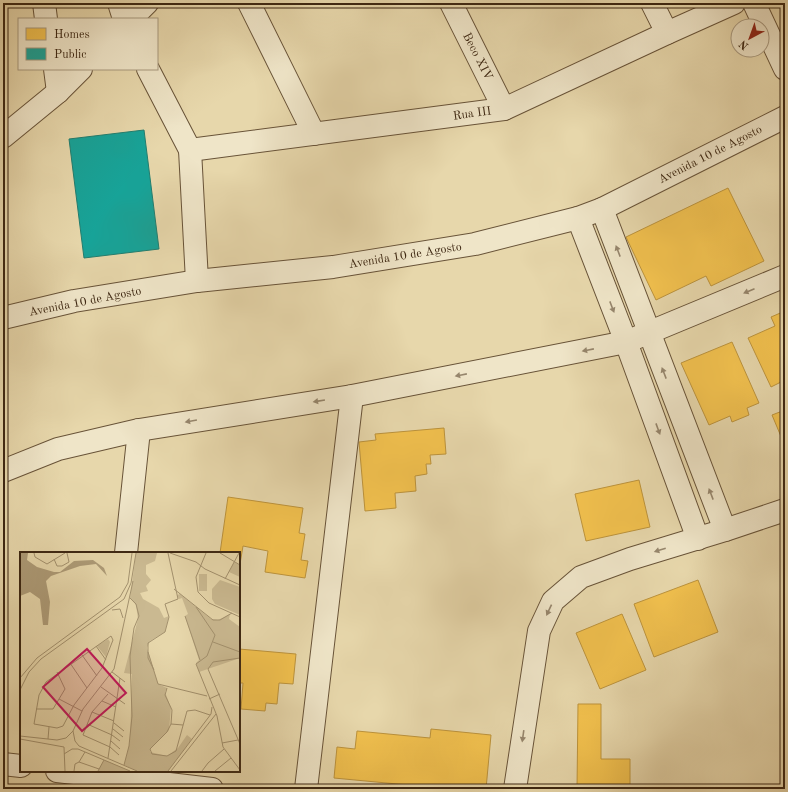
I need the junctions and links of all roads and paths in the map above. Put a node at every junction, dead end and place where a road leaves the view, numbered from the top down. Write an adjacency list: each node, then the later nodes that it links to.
1 (44, 3): 9 (street)
2 (120, 3): 10 (street)
3 (147, 3): 11 (street)
4 (249, 3): 20 (street)
5 (451, 3): 18 (street, Beco XIV)
6 (652, 3): 12 (street)
7 (734, 3): 12 (street, Rua III)
8 (754, 3): 13 (street)
9 (46, 18)
10 (124, 18)
11 (132, 18)
12 (667, 33): 18 (street, Rua III)
13 (785, 69)
14 (55, 70): 17 (street)
15 (80, 70): 17 (street)
16 (149, 70): 22 (street)
17 (58, 92): 21 (street)
18 (504, 109): 20 (street, Rua III)
19 (785, 117): 23 (street, Avenida 10 de Agosto)
20 (314, 134): 22 (street, Rua III)
21 (3, 137)
22 (190, 150): 26 (street)
23 (602, 209): 24 (street, Avenida 10 de Agosto); 28 (street, one-way to 23)
24 (578, 218): 26 (street, Avenida 10 de Agosto); 29 (street, one-way to 29)
25 (785, 276): 28 (street, one-way to 28)
26 (197, 280): 27 (street, Avenida 10 de Agosto)
27 (3, 318)
28 (649, 334): 29 (street); 34 (street, one-way to 28)
29 (626, 342): 30 (street, one-way to 30); 35 (street, one-way to 35)
30 (352, 396): 31 (street, one-way to 31); 42 (street)
31 (139, 430): 32 (street); 36 (street)
32 (3, 471)
33 (785, 510): 34 (street)
34 (725, 530): 35 (street)
35 (698, 539): 43 (street, one-way to 43)
36 (126, 552)
37 (3, 764): 38 (street)
38 (20, 766)
39 (72, 772): 40 (street)
40 (102, 774): 41 (street)
41 (212, 789)
42 (306, 789)
43 (516, 789)

